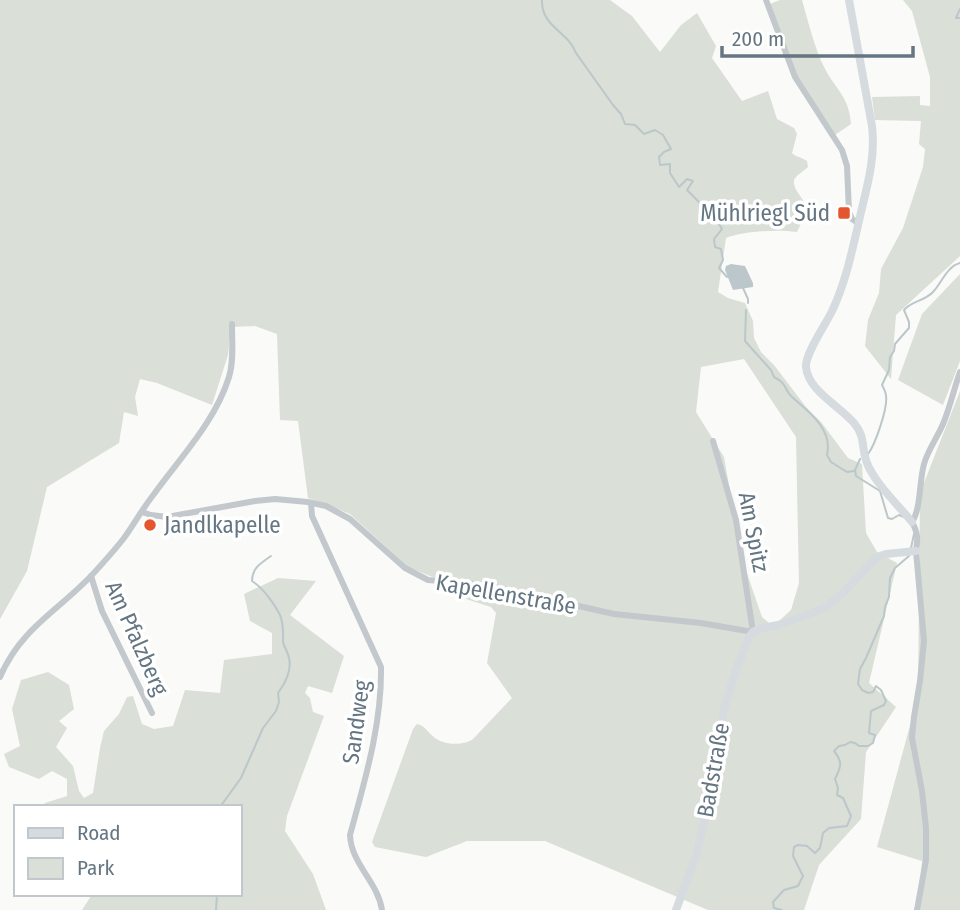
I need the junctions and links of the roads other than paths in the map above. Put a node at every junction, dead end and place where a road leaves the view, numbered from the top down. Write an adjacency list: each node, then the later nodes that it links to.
1 (766, 0): 3 (street)
2 (849, 0): 3 (street)
3 (858, 223): 9 (street)
4 (232, 324): 8 (street)
5 (960, 372): 9 (street)
6 (713, 442): 12 (street, Am Spitz)
7 (311, 503): 8 (street, Kapellenstraße); 12 (street, Kapellenstraße); 15 (street, Sandweg)
8 (142, 512): 11 (street, Am Pfalzberg)
9 (912, 522): 10 (street)
10 (916, 551): 12 (street, Kapellenstraße); 17 (street)
11 (91, 576): 13 (street, Am Pfalzberg); 14 (street, Am Pfalzberg)
12 (753, 632): 16 (street, Badstraße)
13 (0, 677)
14 (152, 713)
15 (382, 910)
16 (676, 910)
17 (917, 910)

